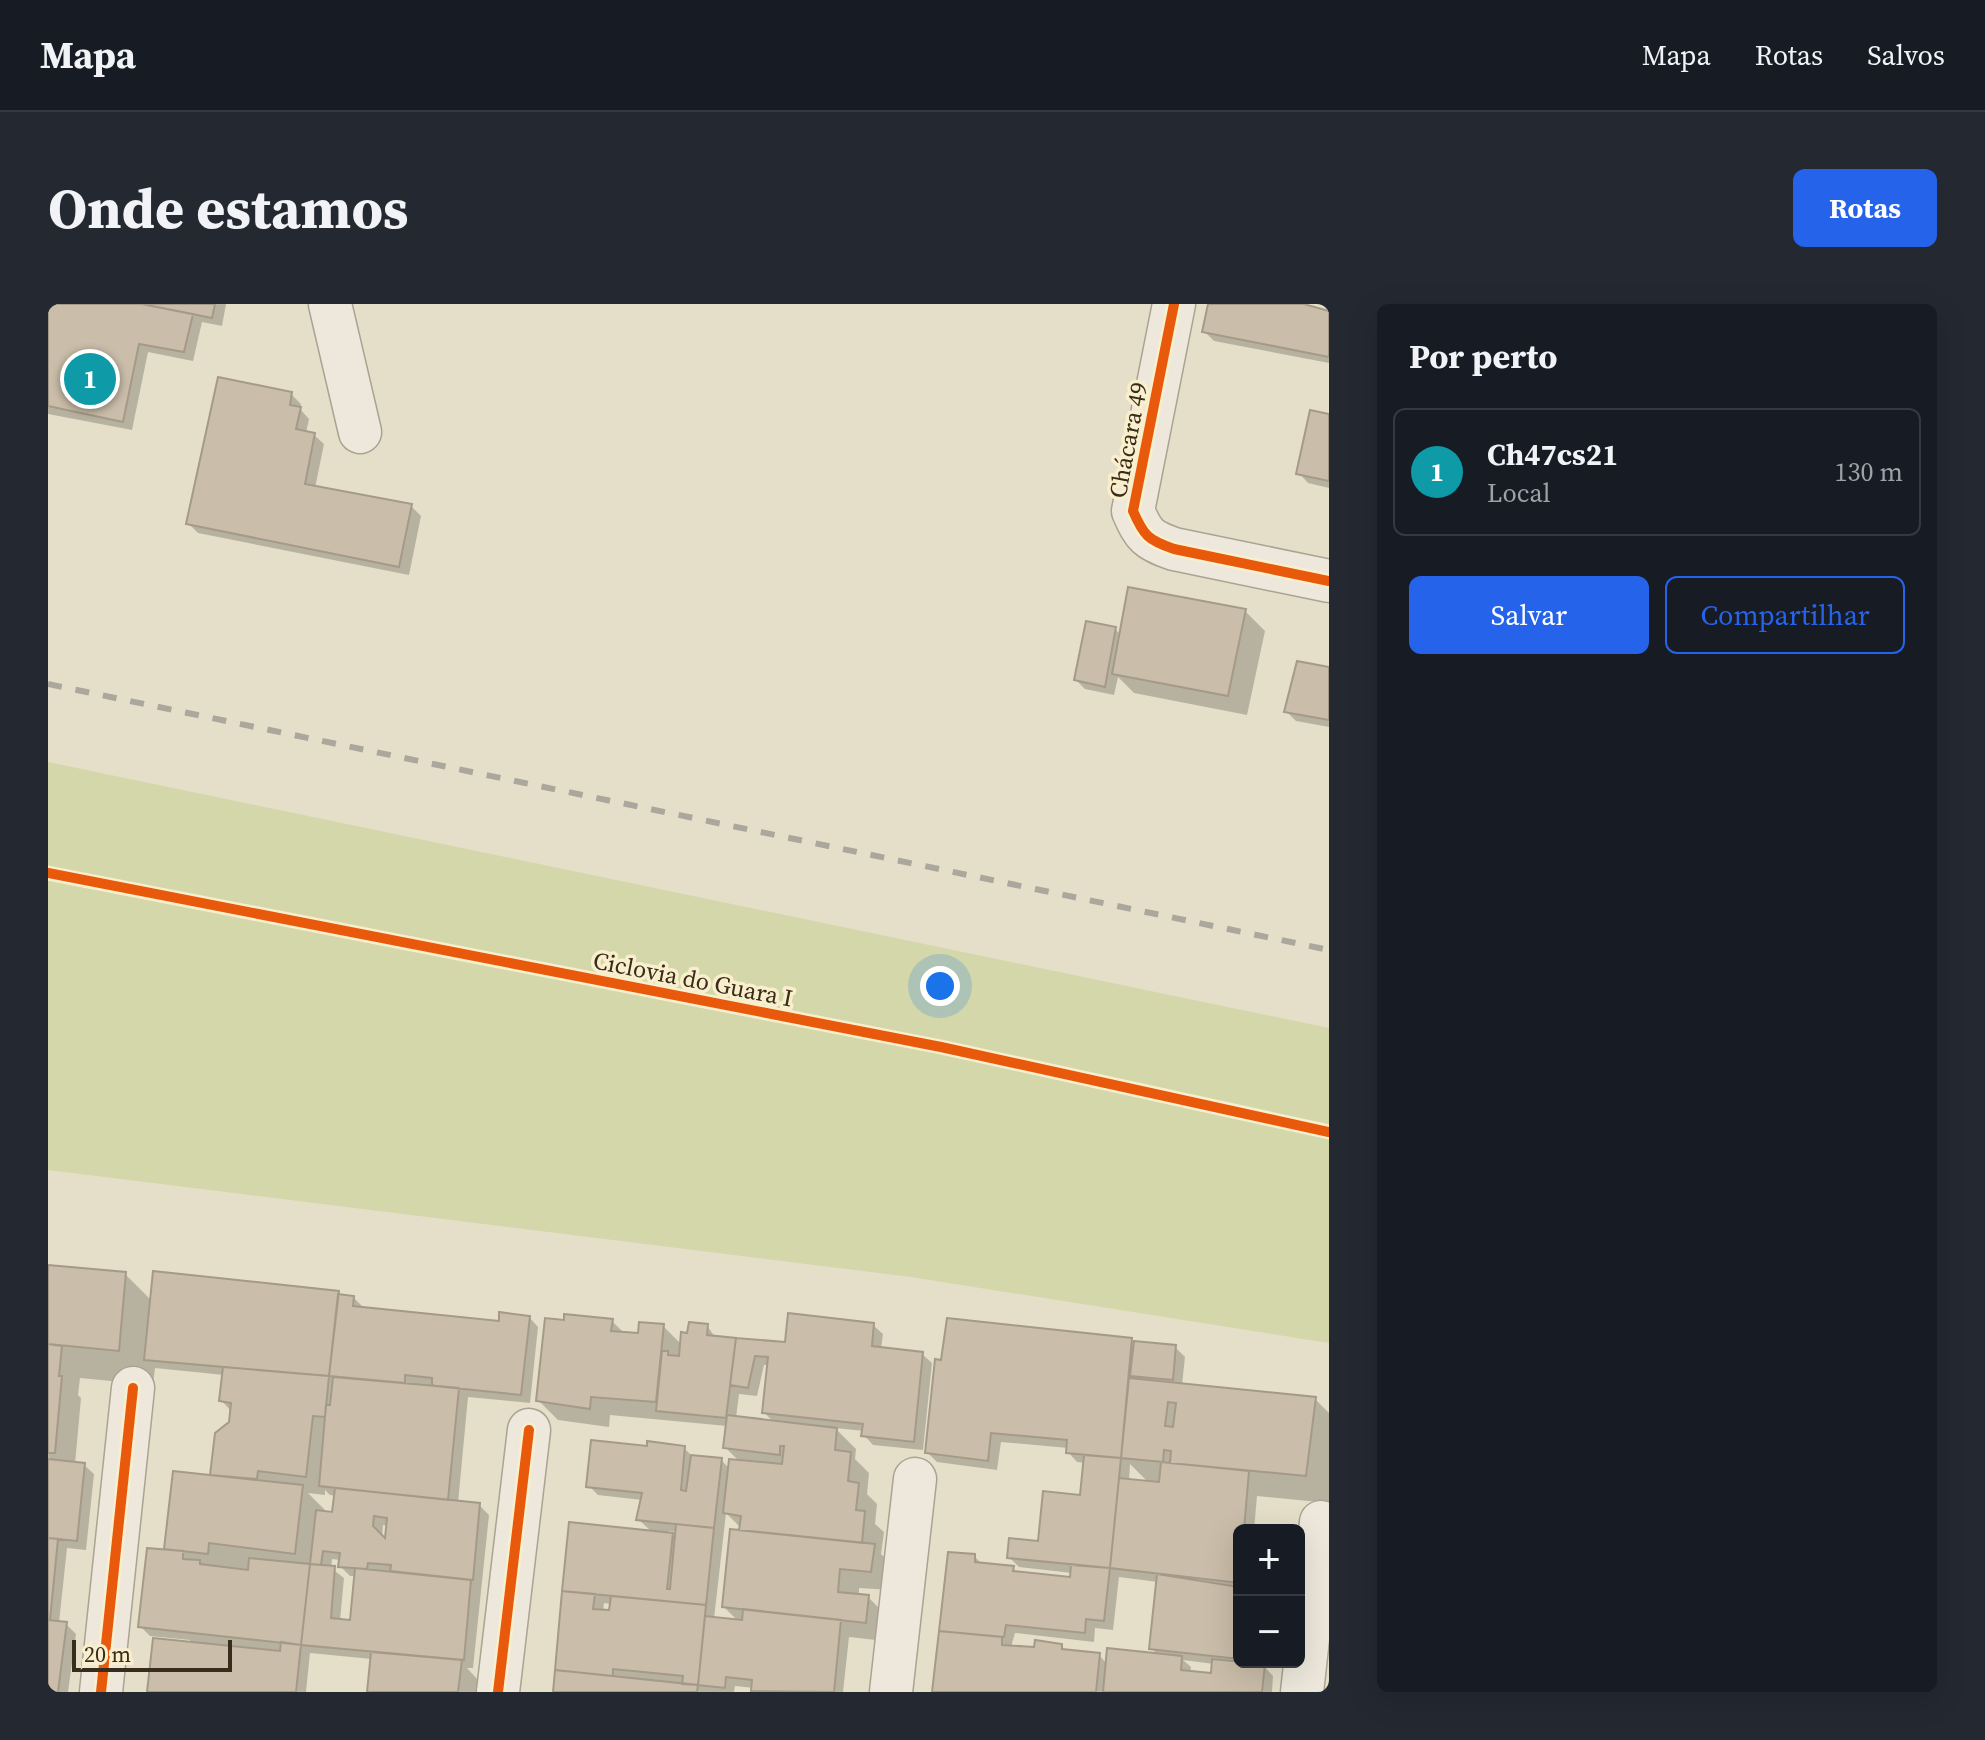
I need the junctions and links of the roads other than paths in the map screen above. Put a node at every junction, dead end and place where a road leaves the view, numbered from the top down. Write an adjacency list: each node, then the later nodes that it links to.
1 (330, 304): 3 (street)
2 (1174, 304): 4 (street, Chácara 49)
3 (360, 432)
4 (1329, 581)
5 (133, 1388): 9 (street)
6 (529, 1430): 10 (street)
7 (915, 1479): 11 (street)
8 (1321, 1522): 12 (street)
9 (101, 1692)
10 (498, 1692)
11 (891, 1692)
12 (1302, 1692)

